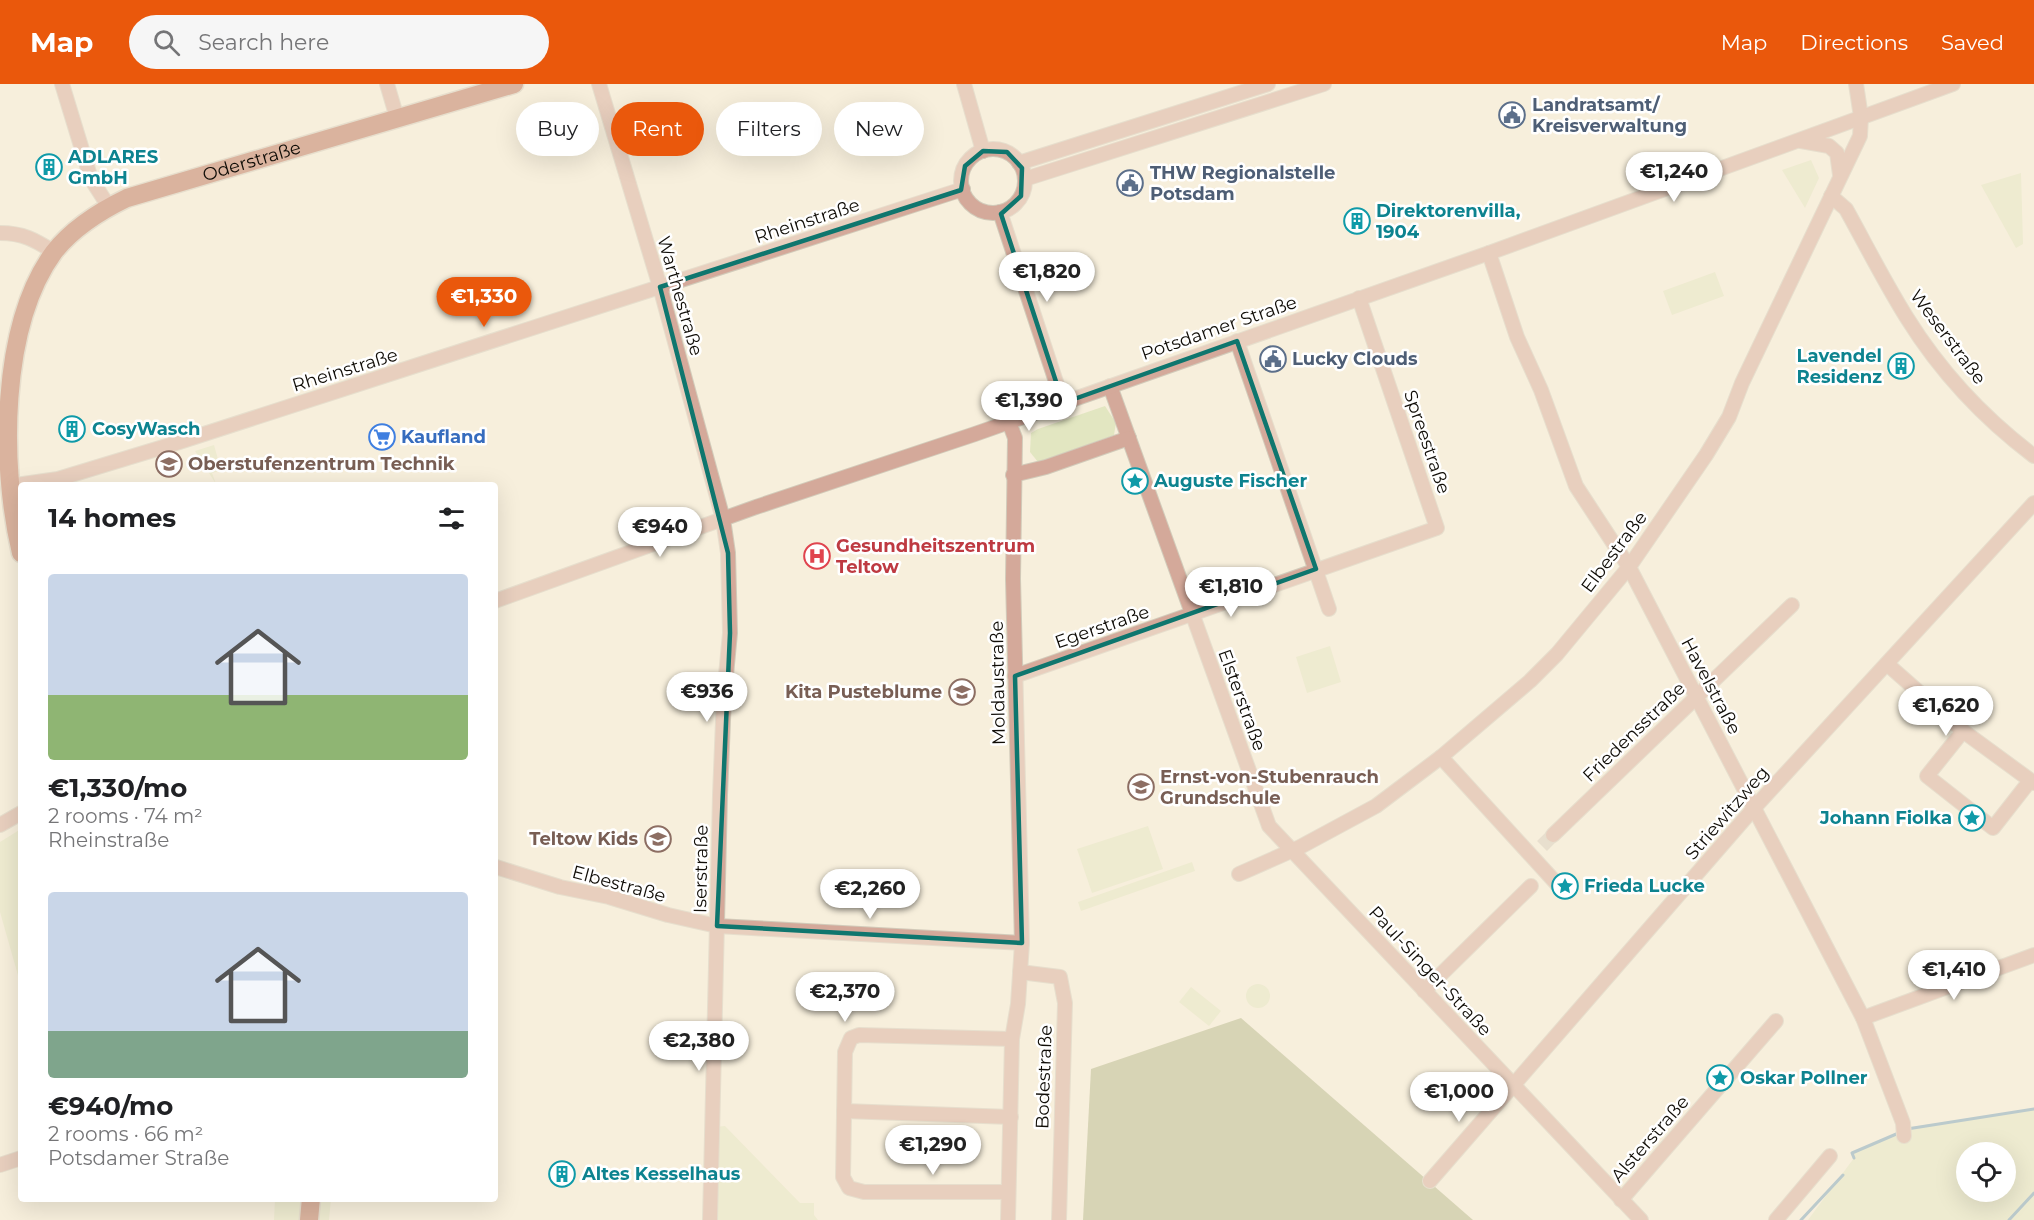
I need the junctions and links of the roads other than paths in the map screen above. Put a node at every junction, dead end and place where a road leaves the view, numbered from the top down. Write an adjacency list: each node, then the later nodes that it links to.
1 (62, 84): 22 (street)
2 (387, 84): 12 (street)
3 (514, 84): 12 (main road, Oderstraße)
4 (599, 84): 27 (street, Warthestraße)
5 (964, 84): 16 (street)
6 (1268, 84): 13 (street)
7 (1323, 84): 10 (street)
8 (1856, 84): 11 (street)
9 (1953, 84): 11 (street, Potsdamer Straße)
10 (1309, 86): 14 (street)
11 (1862, 117): 15 (street, Potsdamer Straße); 19 (street, Elbestraße)
12 (397, 118): 22 (main road, Oderstraße)
13 (1148, 122): 14 (street); 17 (street)
14 (1153, 138): 18 (street)
15 (1799, 141): 19 (street); 26 (street, Potsdamer Straße)
16 (983, 151): 17 (street); 20 (street)
17 (1019, 163): 18 (street)
18 (1025, 179): 23 (street)
19 (1839, 180): 21 (street, Elbestraße)
20 (963, 189): 23 (street); 27 (street, Rheinstraße)
21 (1831, 196): 34 (street, Weserstraße); 43 (street, Elbestraße)
22 (108, 207): 25 (main road, Oderstraße)
23 (1000, 212): 31 (street)
24 (0, 233): 25 (street)
25 (54, 252): 38 (main road, Oderstraße)
26 (1489, 253): 28 (street, Potsdamer Straße); 43 (street, Havelstraße)
27 (660, 288): 36 (street, Rheinstraße); 40 (street, Warthestraße)
28 (1359, 298): 29 (street, Potsdamer Straße); 41 (street, Spreestraße)
29 (1237, 341): 30 (street, Potsdamer Straße); 44 (street)
30 (1110, 386): 31 (street, Potsdamer Straße); 33 (street, Elsterstraße)
31 (1063, 403): 32 (street, Potsdamer Straße)
32 (1009, 422): 35 (street, Moldaustraße); 40 (street, Potsdamer Straße)
33 (1129, 438): 35 (street); 48 (street, Elsterstraße)
34 (2034, 456)
35 (1013, 475): 50 (street, Moldaustraße)
36 (37, 482)
37 (18, 485): 38 (street, Rheinstraße)
38 (9, 486): 42 (main road, Oderstraße)
39 (2034, 503): 49 (street, Striewitzweg)
40 (723, 519): 45 (street, Potsdamer Straße); 66 (street, Iserstraße)
41 (1437, 528): 44 (street, Egerstraße)
42 (18, 536)
43 (1629, 567): 51 (street, Havelstraße); 53 (street, Elbestraße)
44 (1316, 569): 47 (street); 48 (street, Egerstraße)
45 (498, 600)
46 (1792, 605): 51 (street, Friedensstraße)
47 (1329, 609)
48 (1191, 614): 50 (street, Egerstraße); 60 (street, Elsterstraße)
49 (1887, 664): 52 (street); 55 (street, Striewitzweg)
50 (1016, 676): 67 (street, Moldaustraße)
51 (1697, 697): 55 (street, Havelstraße); 58 (street, Friedensstraße)
52 (1963, 731): 54 (street); 54 (street)
53 (1441, 757): 60 (street, Elbestraße); 61 (street)
54 (2032, 782)
55 (1754, 808): 71 (street, Havelstraße); 74 (street, Striewitzweg)
56 (18, 815): 57 (street)
57 (2, 824)
58 (1553, 835)
59 (1542, 846): 61 (street)
60 (1292, 850): 63 (street, Elbestraße); 70 (street, Paul-Singer-Straße)
61 (1532, 856): 64 (street)
62 (498, 868): 66 (street, Elbestraße)
63 (1239, 874)
64 (1557, 885)
65 (1531, 886): 70 (street)
66 (717, 926): 67 (street, Elbestraße); 86 (street, Iserstraße)
67 (1022, 943): 69 (street, Bodestraße)
68 (2034, 955): 71 (street)
69 (1020, 972): 73 (street, Bodestraße); 88 (street, Bodestraße)
70 (1424, 991): 74 (street, Paul-Singer-Straße)
71 (1863, 1018): 77 (street, Havelstraße)
72 (1776, 1021): 83 (street, Alsterstraße)
73 (1012, 1039): 75 (street, Bodestraße); 76 (street, Bodestraße)
74 (1512, 1086): 81 (street, Striewitzweg); 83 (street, Paul-Singer-Straße)
75 (844, 1111): 76 (street, Bodestraße); 82 (street, Bodestraße)
76 (1011, 1117): 82 (street, Bodestraße)
77 (1903, 1129)
78 (1830, 1156): 90 (street)
79 (18, 1159): 80 (street)
80 (0, 1165)
81 (1430, 1181)
82 (1008, 1192): 87 (street, Bodestraße)
83 (1621, 1200): 89 (street, Paul-Singer-Straße)
84 (311, 1202): 85 (main road)
85 (309, 1220)
86 (710, 1220)
87 (1008, 1220)
88 (1059, 1220)
89 (1641, 1220)
90 (1776, 1220)

